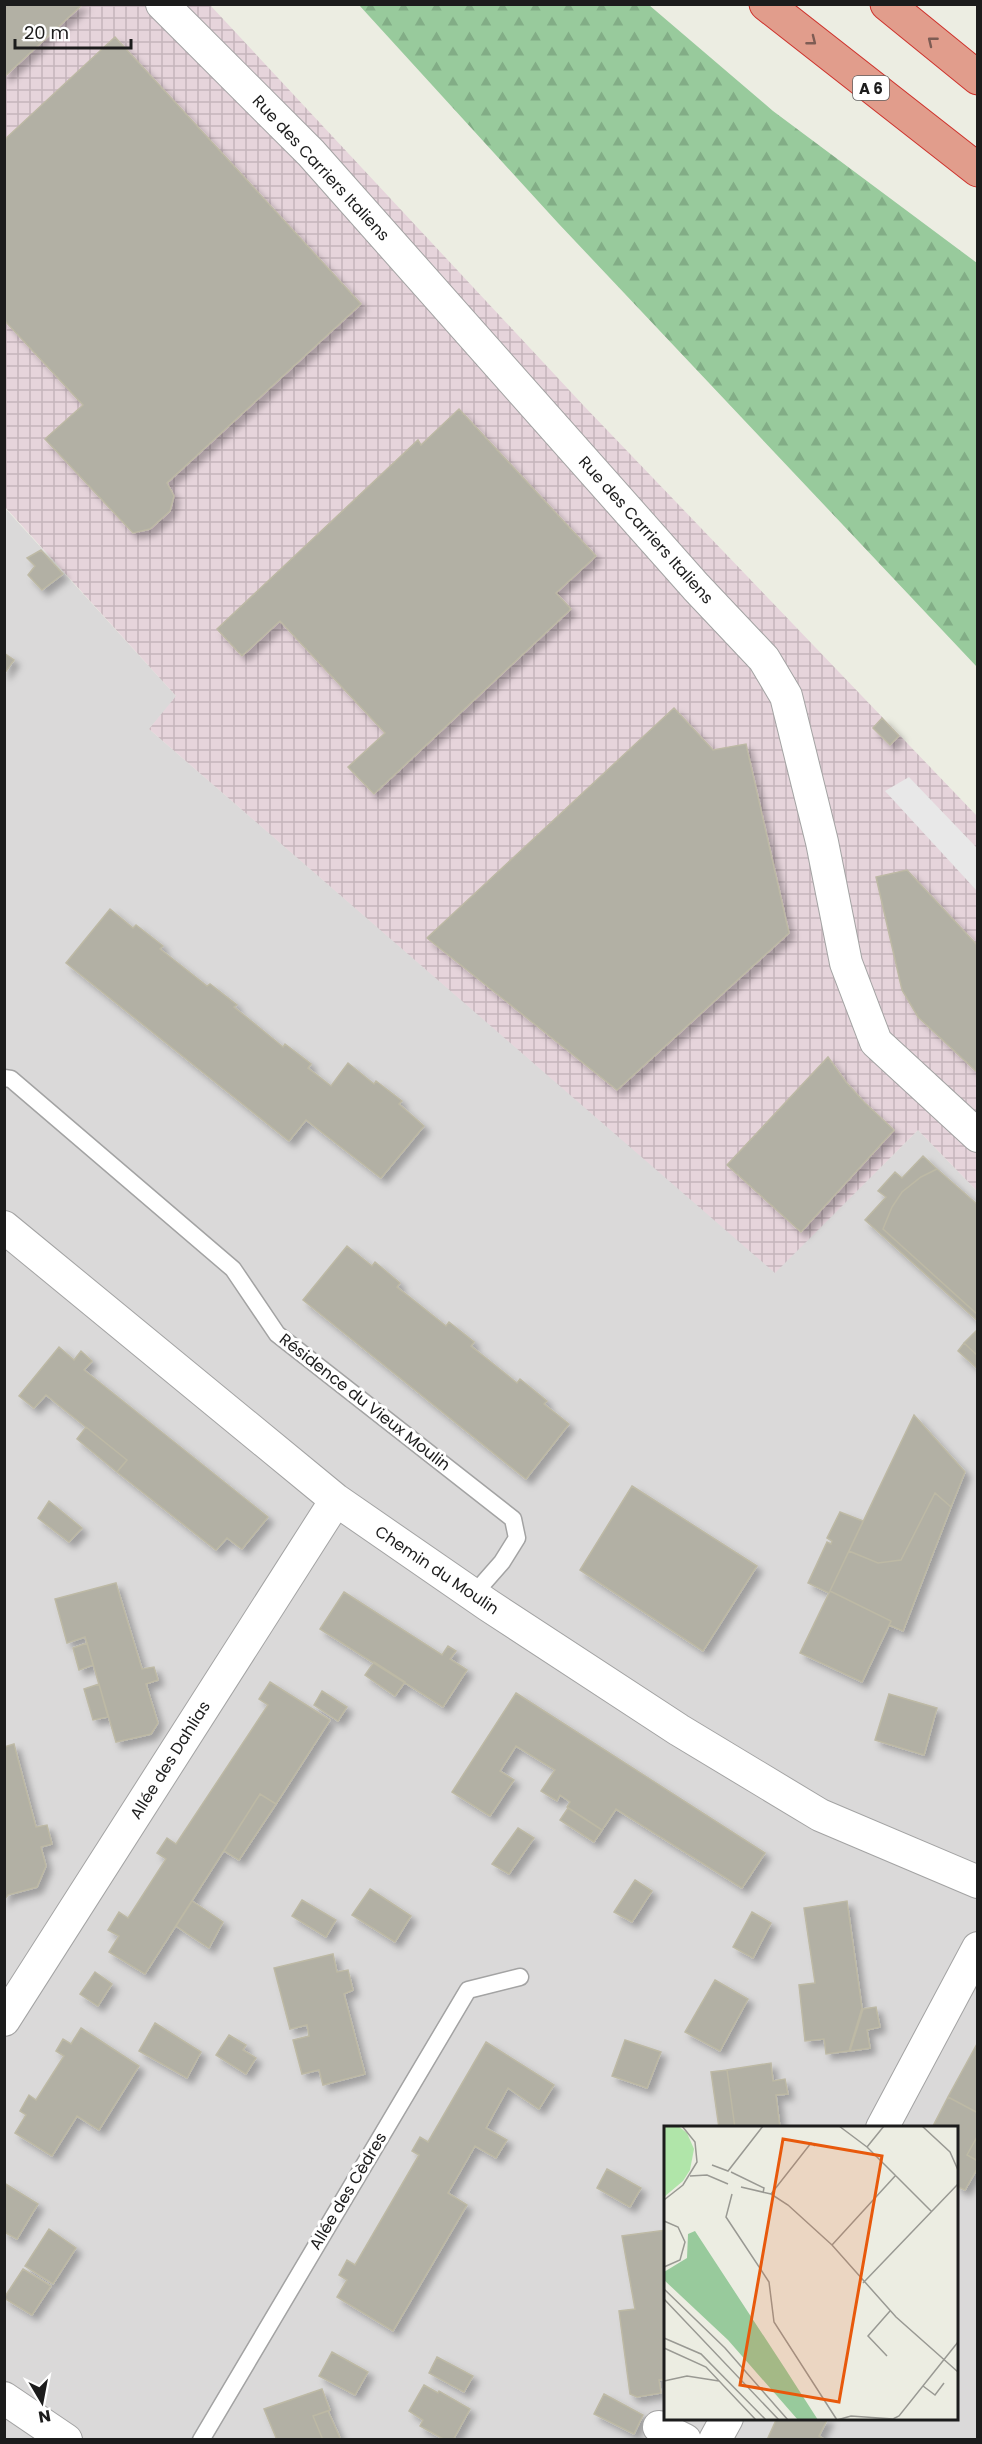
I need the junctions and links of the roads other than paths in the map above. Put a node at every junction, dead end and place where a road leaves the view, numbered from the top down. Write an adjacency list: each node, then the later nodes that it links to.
1 (162, 4): 7 (street, Rue des Carriers Italiens)
2 (766, 4): 5 (highway, A 6, one-way to 5)
3 (887, 4): 4 (highway, one-way to 3)
4 (978, 78)
5 (978, 170)
6 (4, 1078): 10 (lane, Résidence du Vieux Moulin)
7 (978, 1136)
8 (4, 1227): 9 (street, Chemin du Moulin)
9 (336, 1500): 10 (street, Chemin du Moulin); 14 (street, Allée des Dahlias)
10 (473, 1595): 11 (street, Chemin du Moulin)
11 (978, 1882)
12 (978, 1948): 15 (street)
13 (520, 1977): 19 (lane, Allée des Cèdres)
14 (4, 2020)
15 (883, 2126)
16 (4, 2398): 18 (street)
17 (726, 2420): 20 (street)
18 (66, 2439)
19 (201, 2439)
20 (715, 2439)

